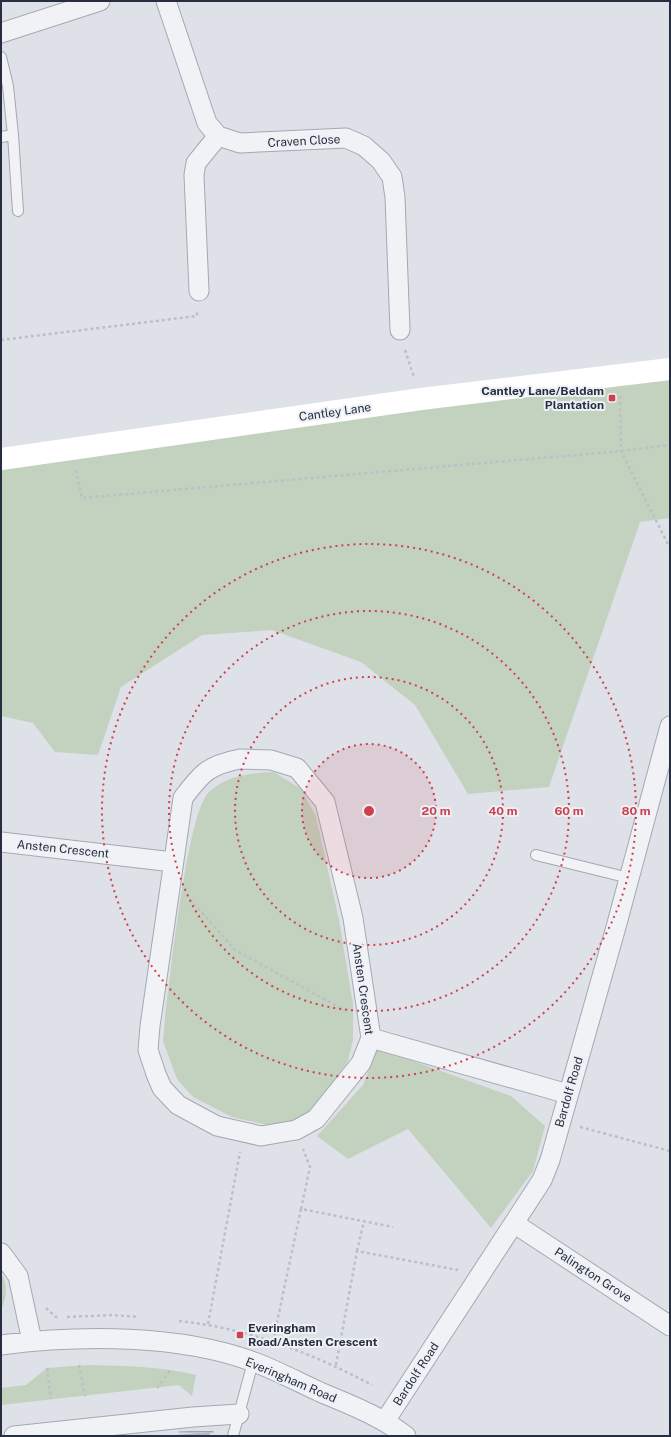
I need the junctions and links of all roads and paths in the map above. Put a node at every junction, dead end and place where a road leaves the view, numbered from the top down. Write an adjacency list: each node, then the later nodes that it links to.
1 (100, 1): 3 (street)
2 (166, 1): 6 (street)
3 (1, 33)
4 (1, 57): 5 (lane)
5 (12, 135): 7 (lane); 8 (lane)
6 (218, 136): 9 (street); 10 (street, Craven Close)
7 (1, 137)
8 (18, 211)
9 (199, 291): 11 (path)
10 (400, 330): 14 (path)
11 (1, 340)
12 (670, 369): 13 (main road, Cantley Lane)
13 (620, 375): 14 (main road, Cantley Lane); 17 (path)
14 (421, 400): 16 (main road, Cantley Lane)
15 (670, 444): 17 (path)
16 (71, 449): 17 (path); 18 (main road, Cantley Lane)
17 (621, 451): 19 (path)
18 (1, 459)
19 (670, 548)
20 (670, 726): 24 (street, Bardolf Road)
21 (1, 842): 23 (street, Ansten Crescent)
22 (536, 855): 24 (lane)
23 (172, 870): 25 (path); 25 (street, Ansten Crescent); 29 (street, Ansten Crescent)
24 (629, 878): 26 (street, Bardolf Road)
25 (369, 1030): 26 (street); 28 (street, Ansten Crescent)
26 (568, 1094): 27 (street, Bardolf Road)
27 (561, 1122): 30 (path); 33 (street, Bardolf Road)
28 (296, 1130): 29 (street, Ansten Crescent); 31 (path)
29 (244, 1132): 42 (path)
30 (670, 1151)
31 (301, 1209): 32 (path); 40 (path)
32 (364, 1221): 34 (path); 35 (path)
33 (515, 1224): 37 (street, Bardolf Road); 38 (street, Palington Grove)
34 (392, 1227)
35 (357, 1251): 37 (path); 45 (path)
36 (1, 1252): 39 (street)
37 (482, 1275): 52 (street, Bardolf Road)
38 (670, 1326)
39 (32, 1341): 41 (street, Everingham Road); 42 (street, Everingham Road)
40 (273, 1341)
41 (1, 1346)
42 (203, 1348): 43 (street, Everingham Road)
43 (253, 1362): 51 (lane); 52 (street, Everingham Road)
44 (79, 1365): 49 (path)
45 (336, 1365)
46 (47, 1368): 50 (path)
47 (171, 1369): 48 (path)
48 (156, 1388)
49 (85, 1396)
50 (51, 1399)
51 (239, 1414): 53 (street); 54 (lane)
52 (385, 1421): 55 (street, Everingham Road)
53 (14, 1436)
54 (233, 1436)
55 (406, 1436)

